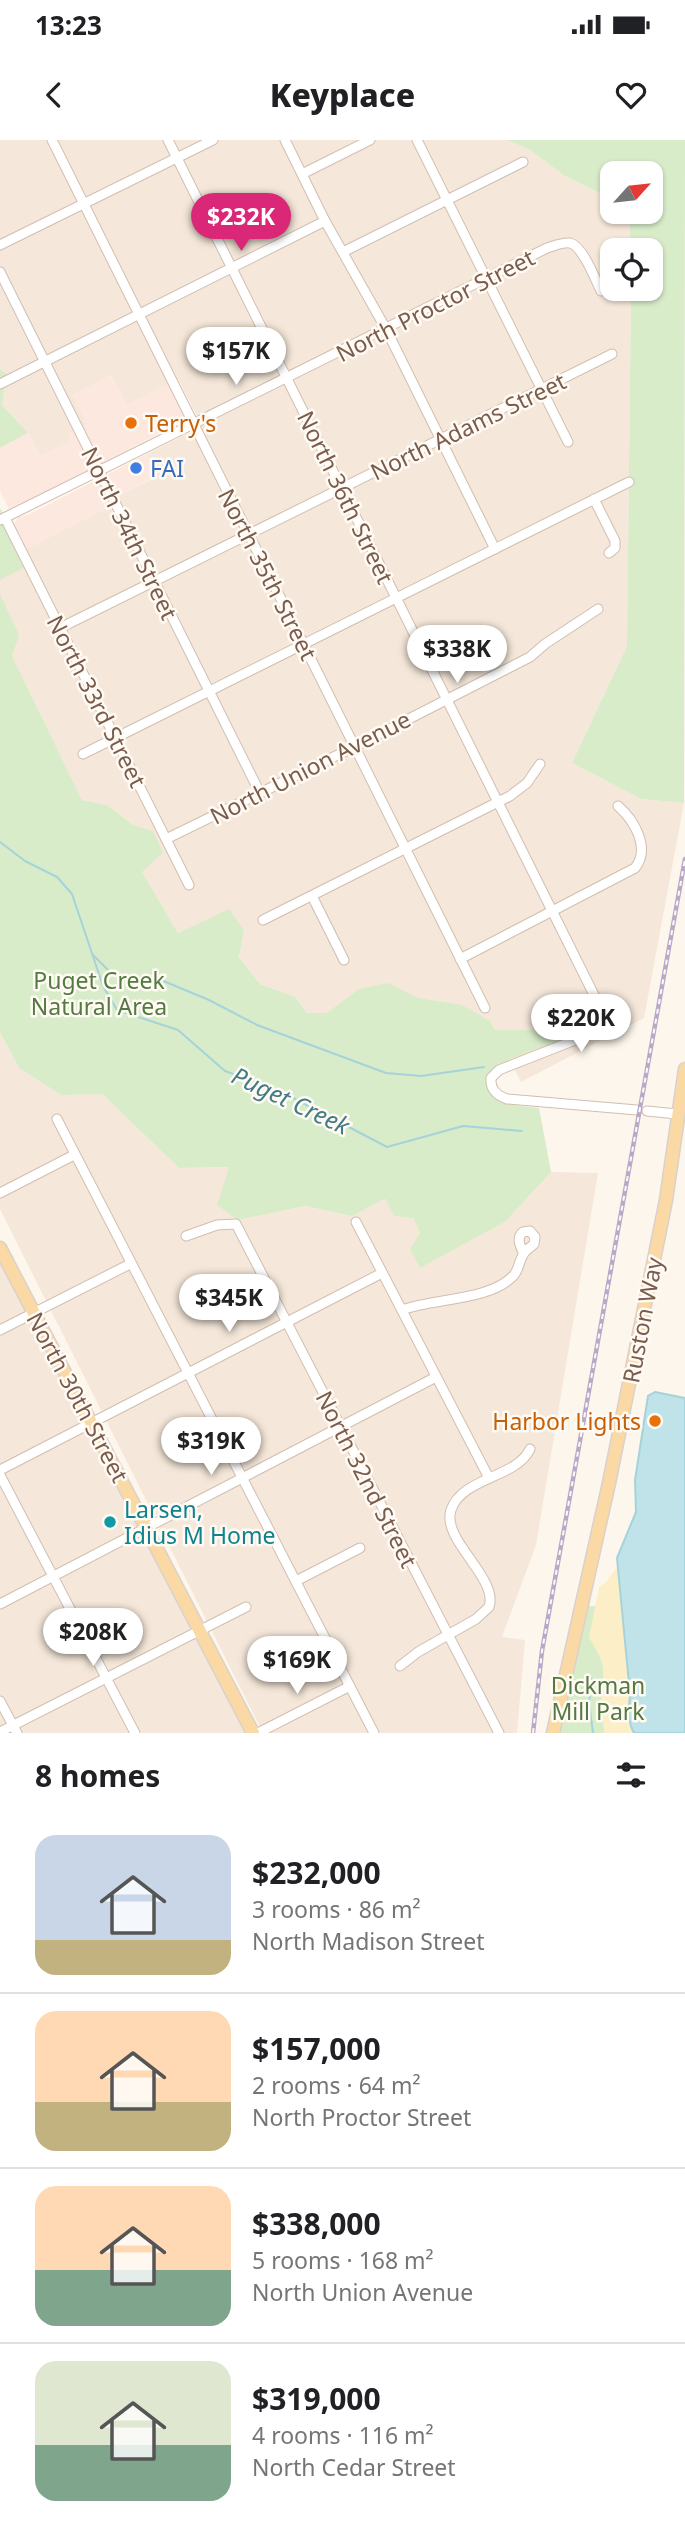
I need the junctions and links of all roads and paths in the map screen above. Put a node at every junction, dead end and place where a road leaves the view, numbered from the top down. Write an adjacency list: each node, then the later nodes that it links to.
1 (52, 140): 11 (street, North 35th Street)
2 (168, 140): 7 (street, North 36th Street)
3 (213, 140): 7 (street)
4 (285, 140): 9 (street)
5 (370, 140): 9 (street)
6 (417, 140): 10 (street)
7 (177, 158): 11 (street); 15 (street, North 36th Street)
8 (523, 162): 10 (street)
9 (302, 174): 12 (street)
10 (446, 199): 14 (street); 17 (street)
11 (83, 204): 13 (street); 19 (street, North 35th Street)
12 (325, 221): 14 (street); 15 (street)
13 (0, 245)
14 (343, 252): 20 (street)
15 (232, 268): 19 (street); 23 (street, North 36th Street)
16 (0, 272): 22 (street, North 34th Street)
17 (487, 279): 18 (street, North Proctor Street); 20 (street, North Proctor Street); 25 (street)
18 (600, 289)
19 (139, 314): 22 (street); 26 (street, North 35th Street)
20 (386, 329): 23 (street, North Proctor Street); 27 (street)
21 (611, 354): 25 (street, North Adams Street)
22 (44, 361): 24 (street); 29 (street, North 34th Street)
23 (287, 379): 26 (street, North Proctor Street); 31 (street, North 36th Street)
24 (0, 384)
25 (541, 389): 27 (street, North Adams Street); 28 (street)
26 (193, 425): 29 (street, North Proctor Street); 34 (street, North 35th Street)
27 (441, 439): 31 (street, North Adams Street); 35 (street)
28 (568, 442)
29 (99, 471): 33 (street, North Proctor Street); 37 (street, North 34th Street)
30 (629, 482): 32 (street)
31 (343, 488): 34 (street, North Adams Street); 38 (street, North 36th Street)
32 (594, 499): 35 (street); 36 (street)
33 (3, 519): 40 (street, North 33rd Street)
34 (249, 534): 37 (street, North Adams Street); 41 (street, North 35th Street)
35 (495, 548): 38 (street)
36 (609, 553)
37 (154, 581): 40 (street, North Adams Street); 42 (street, North 34th Street)
38 (396, 598): 41 (street); 43 (street, North 36th Street)
39 (598, 609): 43 (street, North Union Avenue)
40 (60, 628): 44 (street, North 33rd Street)
41 (303, 644): 42 (street); 45 (street, North 35th Street)
42 (209, 691): 44 (street); 48 (street, North 34th Street)
43 (447, 698): 45 (street, North Union Avenue); 49 (street, North 36th Street)
44 (115, 738): 46 (street); 51 (street, North 33rd Street)
45 (354, 747): 48 (street, North Union Avenue); 52 (street, North 35th Street)
46 (83, 754)
47 (540, 764): 49 (street)
48 (260, 793): 51 (street, North Union Avenue)
49 (499, 801): 52 (street); 55 (street, North 36th Street)
50 (618, 806): 55 (street)
51 (166, 839): 53 (street, North 33rd Street)
52 (406, 850): 54 (street); 57 (street, North 35th Street)
53 (189, 885)
54 (312, 895): 56 (street); 58 (street)
55 (554, 912): 57 (street); 61 (street, North 36th Street)
56 (263, 920)
57 (460, 959): 59 (street, North 35th Street)
58 (344, 960)
59 (485, 1008)
60 (685, 1069): 61 (main road, Ruston Way)
61 (677, 1114): 101 (main road, Ruston Way)
62 (57, 1119): 63 (street)
63 (74, 1155): 64 (street); 69 (street)
64 (0, 1193)
65 (356, 1222): 70 (street)
66 (186, 1236): 73 (street, North 32nd Street)
67 (0, 1248): 72 (main road, North 30th Street)
68 (523, 1252): 71 (street)
69 (130, 1264): 72 (street); 75 (street)
70 (382, 1273): 71 (street); 73 (street)
71 (402, 1310): 76 (street)
72 (34, 1313): 74 (street); 77 (main road, North 30th Street)
73 (285, 1322): 75 (street); 78 (street, North 32nd Street)
74 (0, 1330)
75 (187, 1373): 77 (street); 81 (street)
76 (436, 1377): 78 (street); 82 (street)
77 (91, 1424): 80 (street); 83 (main road, North 30th Street)
78 (340, 1427): 81 (street); 90 (street, North 32nd Street)
79 (530, 1450): 82 (street)
80 (0, 1472): 85 (street)
81 (242, 1478): 83 (street); 86 (street)
82 (489, 1478): 90 (street)
83 (146, 1528): 85 (street); 89 (main road, North 30th Street)
84 (360, 1548): 86 (street)
85 (54, 1576): 87 (street); 92 (street)
86 (296, 1581): 93 (street)
87 (0, 1604)
88 (246, 1606): 89 (street)
89 (200, 1630): 92 (street); 98 (main road, North 30th Street)
90 (448, 1635): 91 (street); 100 (street, North 32nd Street)
91 (400, 1666)
92 (106, 1678): 95 (street); 97 (street)
93 (350, 1686): 98 (street); 99 (street)
94 (0, 1701): 95 (street)
95 (15, 1729): 96 (street)
96 (0, 1732)
97 (135, 1733)
98 (256, 1733)
99 (374, 1733)
100 (499, 1733)
101 (553, 1733)

